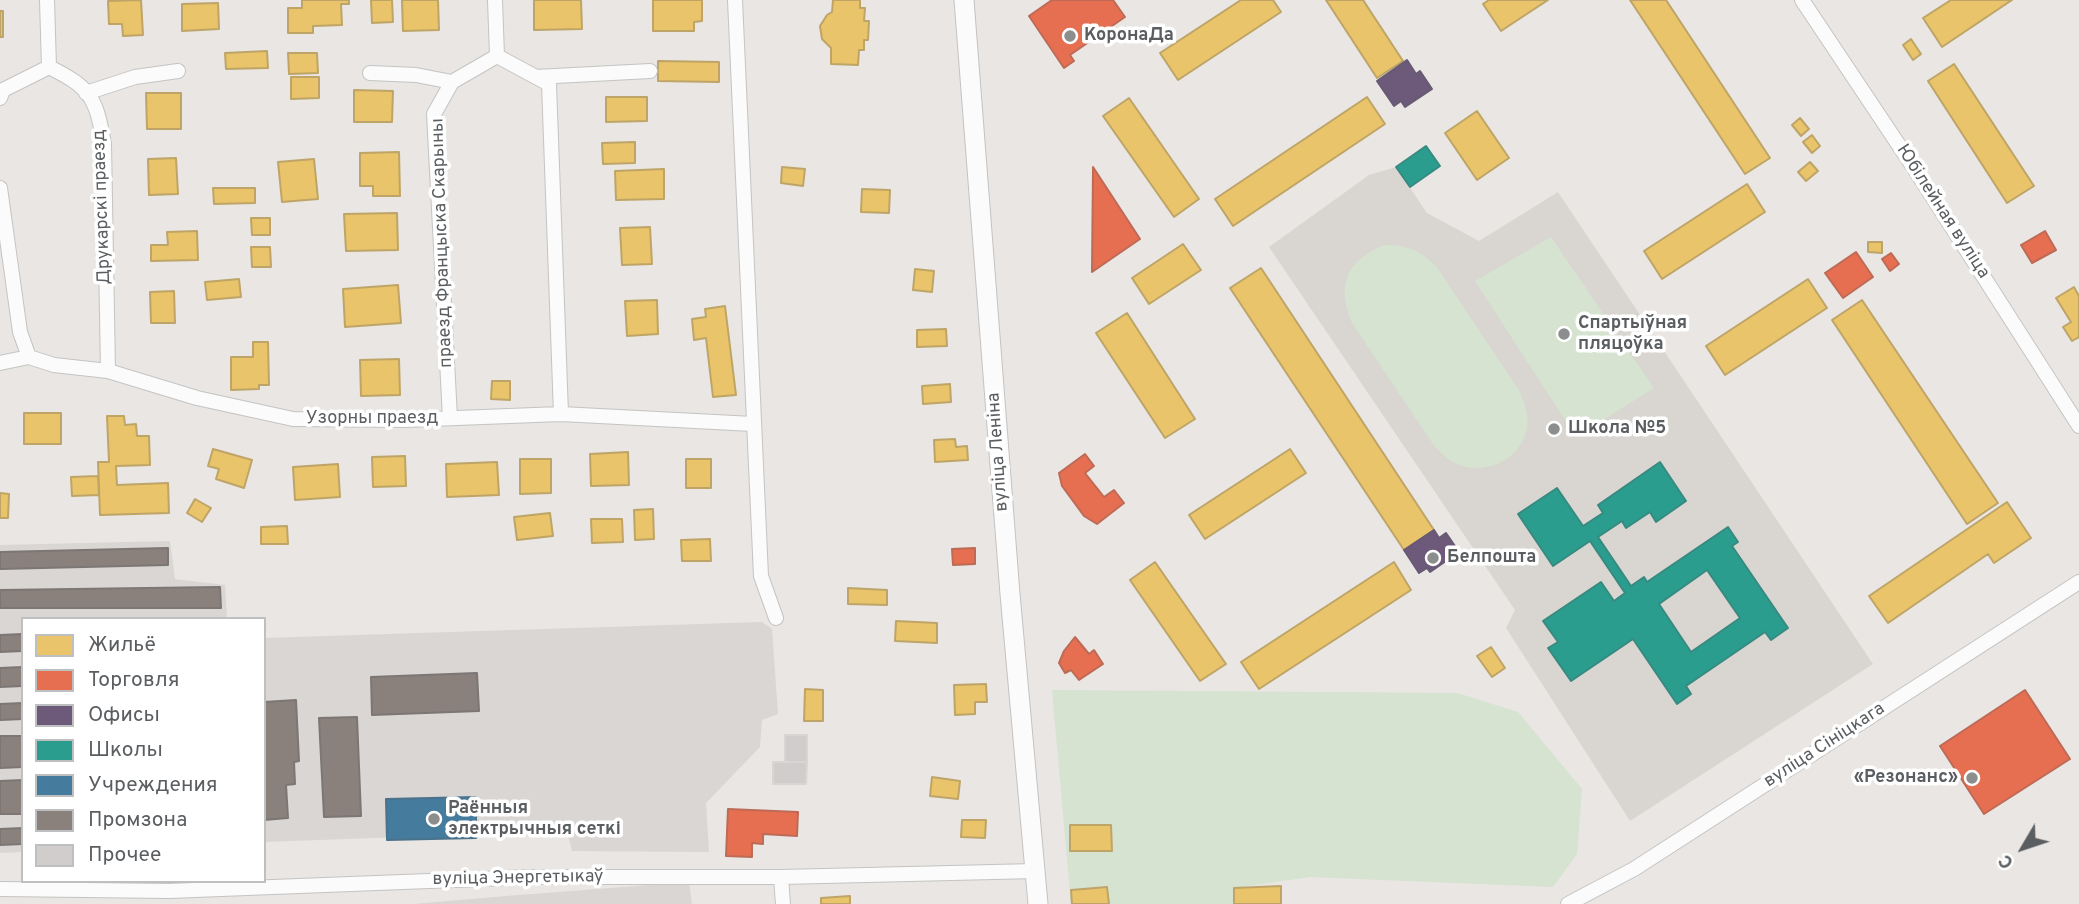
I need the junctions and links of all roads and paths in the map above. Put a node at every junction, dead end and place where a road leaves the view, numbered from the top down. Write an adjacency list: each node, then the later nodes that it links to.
1 (47, 0): 7 (street)
2 (495, 0): 6 (street)
3 (735, 0): 21 (street)
4 (964, 0): 25 (main road, вуліца Леніна)
5 (1802, 0): 22 (street, Юбілейная вуліца)
6 (497, 56): 11 (street); 12 (street)
7 (49, 67): 13 (street, Друкарскі праезд); 14 (street)
8 (178, 71): 13 (street)
9 (650, 71): 11 (street)
10 (370, 73): 12 (street)
11 (535, 77): 19 (street)
12 (452, 82): 20 (street, праезд Францыска Скарыны)
13 (86, 93): 18 (street, Друкарскі праезд)
14 (0, 98)
15 (0, 188): 16 (street)
16 (29, 357): 17 (street, Узорны праезд); 18 (street, Узорны праезд)
17 (0, 363)
18 (108, 371): 20 (street, Узорны праезд)
19 (561, 414): 20 (street, Узорны праезд); 21 (street, Узорны праезд)
20 (450, 418)
21 (753, 424): 24 (street)
22 (2079, 426)
23 (2079, 582): 30 (street, вуліца Сініцкага)
24 (776, 618)
25 (1036, 871): 26 (street, вуліца Энергетыкаў); 29 (main road, вуліца Леніна)
26 (781, 877): 27 (street, вуліца Энергетыкаў); 28 (street)
27 (0, 889)
28 (783, 904)
29 (1038, 904)
30 (1568, 904)

